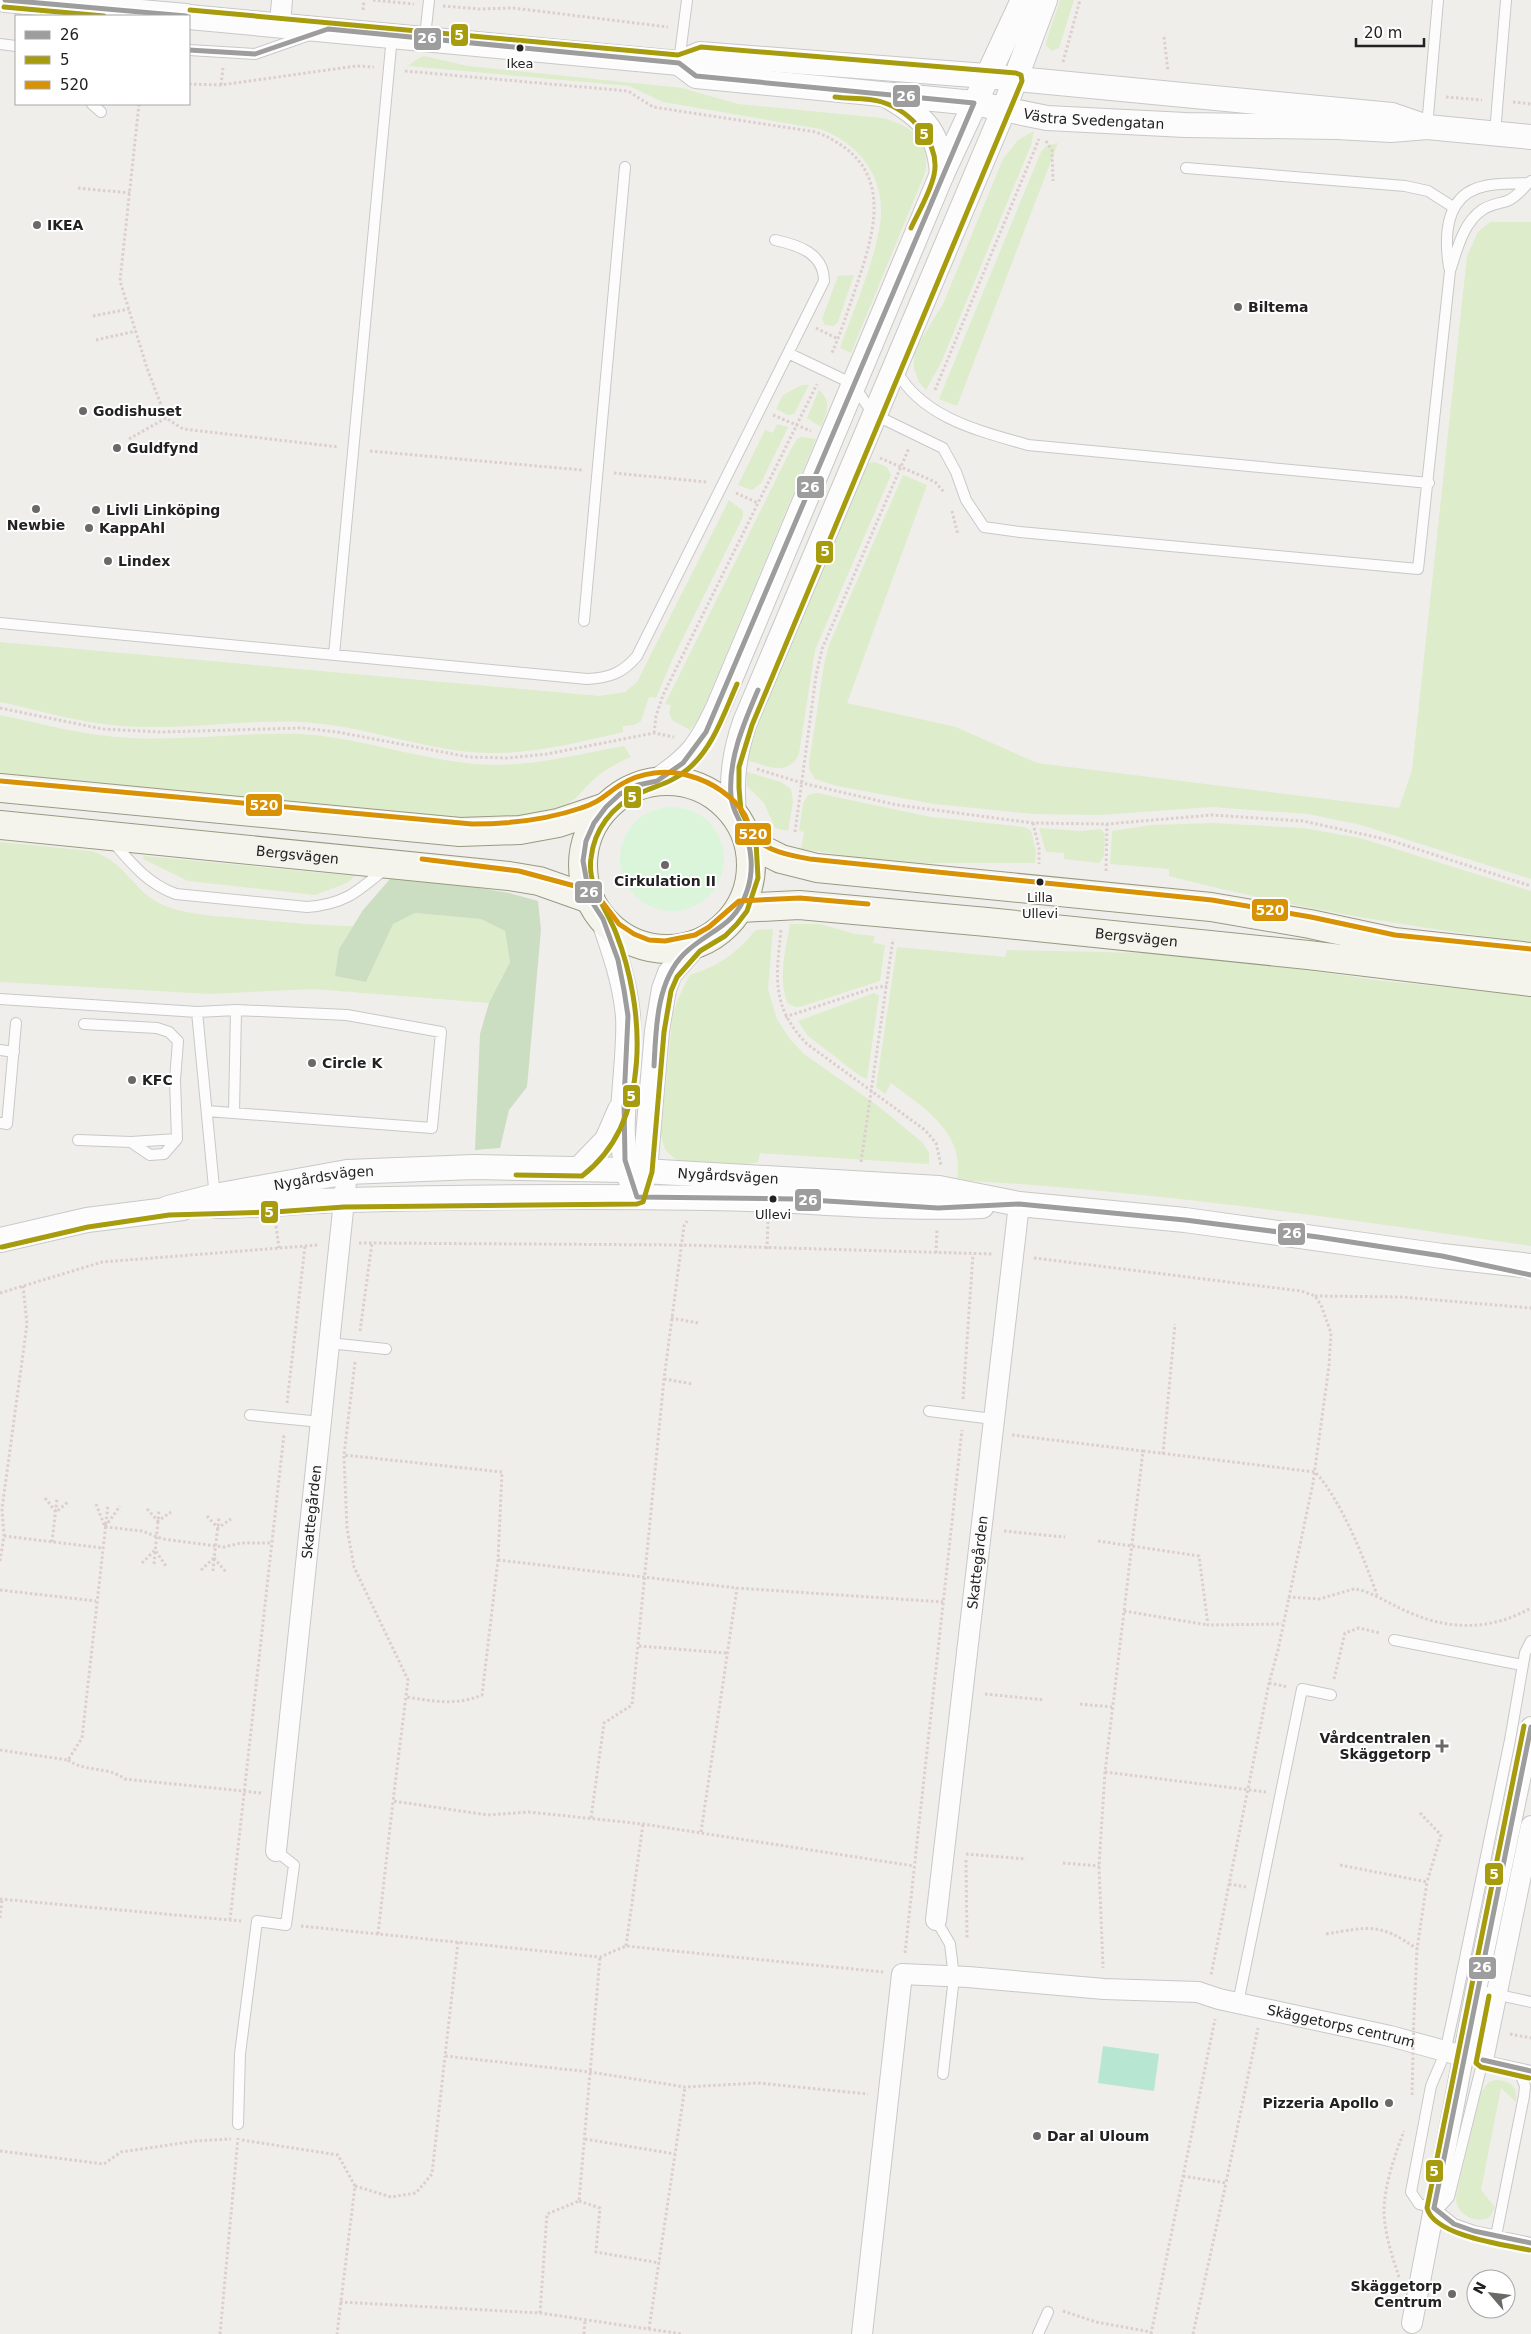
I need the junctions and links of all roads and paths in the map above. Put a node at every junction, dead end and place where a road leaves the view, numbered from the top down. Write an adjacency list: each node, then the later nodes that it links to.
1 (5, 0): 10 (street, Västra Svedengatan)
2 (282, 0): 14 (street)
3 (429, 0): 17 (lane)
4 (687, 0): 22 (lane)
5 (1022, 0): 24 (street)
6 (1045, 0): 25 (street)
7 (1080, 0): 26 (path)
8 (1438, 0): 33 (lane)
9 (1506, 0): 34 (lane)
10 (48, 2): 11 (lane); 12 (street, Västra Svedengatan)
11 (70, 15)
12 (177, 15)
13 (190, 16): 14 (street, Västra Svedengatan)
14 (280, 24): 15 (street, Västra Svedengatan)
15 (328, 29): 16 (street, Västra Svedengatan); 21 (lane)
16 (392, 34): 17 (street, Västra Svedengatan); 61 (lane)
17 (424, 37): 22 (street, Västra Svedengatan)
18 (1164, 37): 23 (path)
19 (0, 44): 20 (lane)
20 (15, 46)
21 (190, 50)
22 (679, 63): 24 (street, Västra Svedengatan); 27 (street, Västra Svedengatan)
23 (1168, 71)
24 (986, 76): 25 (street, Västra Svedengatan); 28 (street)
25 (1015, 80): 26 (street, Västra Svedengatan); 31 (street)
26 (1061, 85): 33 (street, Västra Svedengatan)
27 (885, 94): 28 (street, Västra Svedengatan); 38 (street)
28 (974, 103): 31 (street, Västra Svedengatan); 38 (street)
29 (93, 105): 32 (lane)
30 (139, 105): 42 (path)
31 (1004, 109): 33 (street, Västra Svedengatan); 53 (street)
32 (101, 112)
33 (1427, 128): 34 (street, Västra Svedengatan)
34 (1495, 133): 35 (street, Västra Svedengatan)
35 (1531, 137)
36 (625, 167): 62 (lane)
37 (1186, 168): 43 (lane)
38 (942, 174): 54 (street)
39 (1053, 181): 55 (path)
40 (1530, 182): 43 (lane); 45 (lane)
41 (78, 188): 42 (path)
42 (130, 193): 46 (path)
43 (1453, 207): 45 (lane)
44 (774, 240): 48 (lane)
45 (1450, 271): 63 (lane)
46 (130, 309): 47 (path); 49 (path)
47 (93, 316)
48 (805, 323): 50 (path); 52 (lane)
49 (136, 332): 51 (path); 57 (path)
50 (838, 339)
51 (96, 340)
52 (790, 354): 54 (lane); 64 (lane)
53 (894, 367): 55 (lane); 56 (street)
54 (853, 384): 56 (lane); 73 (street)
55 (928, 406): 63 (lane)
56 (873, 414): 59 (lane); 77 (street)
57 (166, 418): 60 (path); 61 (path)
58 (797, 425): 65 (path)
59 (916, 434): 63 (lane); 74 (path)
60 (129, 439)
61 (353, 449): 62 (path); 68 (lane)
62 (598, 472): 64 (path); 66 (lane)
63 (1429, 483)
64 (723, 487): 65 (path); 68 (lane)
65 (758, 503): 70 (path)
66 (584, 621)
67 (0, 624): 68 (lane)
68 (334, 655)
69 (0, 708): 70 (path)
70 (654, 733): 71 (path)
71 (681, 739)
72 (756, 768): 74 (path)
73 (657, 781): 76 (main road); 77 (main road)
74 (802, 783): 78 (path); 81 (path)
75 (0, 788): 76 (main road)
76 (606, 807): 89 (main road)
77 (734, 813): 83 (main road)
78 (1033, 823): 79 (path); 85 (path)
79 (1107, 824): 86 (path); 87 (path)
80 (0, 826): 82 (main road, Bergsvägen)
81 (795, 832)
82 (107, 835): 84 (main road, Bergsvägen); 84 (lane)
83 (749, 842): 88 (main road); 93 (main road)
84 (392, 863): 89 (main road, Bergsvägen)
85 (1040, 864)
86 (1106, 871)
87 (1531, 886)
88 (740, 908): 92 (main road); 94 (main road, Bergsvägen)
89 (597, 909): 92 (main road); 106 (street)
90 (781, 928): 99 (path)
91 (894, 938): 95 (path)
92 (695, 945): 113 (street)
93 (1531, 957)
94 (1531, 982)
95 (887, 986): 99 (path); 105 (path)
96 (0, 999): 98 (lane)
97 (236, 1010): 98 (lane); 108 (lane); 108 (lane)
98 (197, 1012): 107 (lane)
99 (786, 1017): 105 (path)
100 (16, 1023): 103 (lane)
101 (84, 1024): 110 (lane)
102 (0, 1050): 103 (lane)
103 (14, 1052): 104 (lane)
104 (5, 1092): 109 (lane)
105 (872, 1092): 111 (path); 116 (path)
106 (624, 1101): 112 (street); 113 (street)
107 (207, 1111): 108 (lane); 118 (lane)
108 (234, 1113)
109 (0, 1124)
110 (78, 1140)
111 (867, 1166)
112 (579, 1169): 113 (street, Nygårdsvägen); 114 (street, Nygårdsvägen)
113 (636, 1170): 115 (street); 116 (street, Nygårdsvägen)
114 (347, 1172): 117 (street, Skattegården); 118 (street, Nygårdsvägen)
115 (638, 1197): 116 (street, Nygårdsvägen); 117 (street, Nygårdsvägen)
116 (939, 1198): 119 (street, Nygårdsvägen); 128 (path)
117 (344, 1200): 118 (street, Nygårdsvägen); 123 (street, Skattegården)
118 (216, 1201): 122 (street, Nygårdsvägen)
119 (1019, 1204): 130 (street, Skattegården); 131 (street, Nygårdsvägen)
120 (691, 1218): 125 (path)
121 (768, 1221): 127 (path)
122 (0, 1240)
123 (340, 1243): 124 (path); 126 (path); 141 (street, Skattegården)
124 (372, 1243): 125 (path); 142 (path)
125 (682, 1245): 127 (path); 138 (path)
126 (305, 1246): 134 (path); 149 (path)
127 (767, 1249): 128 (path)
128 (936, 1253): 129 (path)
129 (973, 1254): 130 (path); 148 (path)
130 (1012, 1255): 136 (path); 151 (street, Skattegården)
131 (1442, 1256): 132 (street, Nygårdsvägen); 133 (street, Nygårdsvägen)
132 (1531, 1266)
133 (1531, 1275)
134 (23, 1286): 135 (path); 171 (path)
135 (0, 1292)
136 (1315, 1296): 137 (path); 158 (path)
137 (1531, 1308)
138 (671, 1318): 139 (path); 144 (path)
139 (698, 1323)
140 (1175, 1324): 156 (path)
141 (329, 1343): 142 (lane); 150 (street, Skattegården)
142 (358, 1346): 143 (lane); 157 (path)
143 (386, 1349)
144 (664, 1379): 145 (path); 198 (path)
145 (693, 1384)
146 (929, 1411): 148 (lane)
147 (250, 1415): 149 (lane)
148 (964, 1416): 151 (lane); 204 (path)
149 (286, 1418): 150 (lane); 184 (path)
150 (321, 1422): 155 (street, Skattegården)
151 (992, 1425): 152 (path); 247 (street, Skattegården)
152 (1015, 1435): 153 (path); 154 (path)
153 (1014, 1445)
154 (1143, 1451): 156 (path); 185 (path)
155 (318, 1452): 157 (path); 228 (street, Skattegården)
156 (1163, 1454): 158 (path)
157 (344, 1455): 190 (path); 217 (path)
158 (1315, 1472): 201 (path); 202 (path)
159 (45, 1498): 167 (path)
160 (57, 1499): 167 (path)
161 (69, 1501): 167 (path)
162 (96, 1504): 175 (path)
163 (108, 1505): 175 (path)
164 (120, 1506): 175 (path)
165 (147, 1509): 173 (path)
166 (159, 1511): 173 (path)
167 (56, 1512): 183 (path)
168 (171, 1512): 173 (path)
169 (207, 1516): 176 (path)
170 (219, 1518): 176 (path)
171 (1, 1519): 178 (path)
172 (231, 1519): 176 (path)
173 (158, 1520): 179 (path)
174 (1005, 1521): 177 (path)
175 (105, 1527): 179 (path); 187 (path)
176 (218, 1528): 186 (path)
177 (1004, 1531): 180 (path); 181 (path)
178 (4, 1536): 183 (path); 191 (path)
179 (157, 1537): 186 (path); 188 (path)
180 (1065, 1537)
181 (1003, 1540)
182 (1098, 1541): 185 (path)
183 (52, 1542): 187 (path)
184 (272, 1543): 186 (path); 227 (path)
185 (1132, 1545): 206 (path); 208 (path)
186 (216, 1546): 189 (path)
187 (103, 1548): 203 (path)
188 (156, 1550): 192 (path); 193 (path); 194 (path)
189 (214, 1558): 195 (path); 196 (path); 197 (path)
190 (498, 1560): 198 (path); 217 (path)
191 (0, 1561)
192 (142, 1563)
193 (154, 1564)
194 (166, 1566)
195 (201, 1570)
196 (214, 1571)
197 (226, 1572)
198 (644, 1576): 199 (path); 211 (path)
199 (737, 1588): 204 (path); 212 (path)
200 (0, 1590): 203 (path)
201 (1376, 1595): 202 (path); 205 (path)
202 (1288, 1597): 207 (path)
203 (96, 1601): 224 (path)
204 (943, 1602): 241 (path)
205 (1531, 1608)
206 (1124, 1611): 208 (path); 221 (path)
207 (1282, 1624): 208 (path); 226 (path)
208 (1208, 1625)
209 (1394, 1640): 213 (lane); 216 (path)
210 (1531, 1641): 213 (lane)
211 (639, 1646): 212 (path); 231 (path)
212 (726, 1654): 234 (path)
213 (1522, 1666): 265 (lane)
214 (986, 1684): 215 (path)
215 (985, 1694): 218 (path); 219 (path)
216 (1331, 1695): 263 (lane)
217 (406, 1696): 229 (path)
218 (1044, 1700)
219 (984, 1703)
220 (1080, 1704): 221 (path)
221 (1112, 1707): 225 (path)
222 (1531, 1727): 259 (street)
223 (0, 1750): 224 (path)
224 (68, 1760): 227 (path)
225 (1106, 1772): 226 (path); 242 (path)
226 (1249, 1789): 261 (path)
227 (243, 1792): 228 (path); 246 (path)
228 (282, 1794): 236 (street, Skattegården)
229 (393, 1801): 231 (path); 250 (path)
230 (1420, 1813): 243 (path)
231 (591, 1818): 232 (path)
232 (643, 1824): 234 (path); 253 (path)
233 (1531, 1826): 260 (street)
234 (701, 1832): 241 (path)
235 (968, 1844): 237 (path)
236 (276, 1851): 249 (lane)
237 (966, 1854): 238 (path); 257 (path)
238 (1026, 1859)
239 (1063, 1863): 242 (path)
240 (1340, 1865): 243 (path)
241 (914, 1866): 256 (path)
242 (1099, 1866): 258 (path)
243 (1428, 1882): 254 (path)
244 (1, 1899): 245 (path); 246 (path)
245 (0, 1918)
246 (230, 1920): 248 (path)
247 (936, 1920): 257 (lane)
248 (257, 1921): 249 (lane); 276 (lane)
249 (286, 1924): 250 (path)
250 (378, 1934): 252 (path)
251 (1326, 1934): 254 (path)
252 (458, 1942): 255 (path); 266 (path)
253 (626, 1946): 255 (path); 256 (path)
254 (1417, 1949): 274 (path, bridge)
255 (600, 1957): 270 (path)
256 (902, 1974): 257 (street, Skäggetorps centrum); 273 (street)
257 (961, 1977): 258 (street, Skäggetorps centrum); 271 (lane)
258 (1104, 1988): 261 (street, Skäggetorps centrum)
259 (1476, 1990): 260 (lane); 265 (street)
260 (1497, 1994): 262 (lane); 267 (street)
261 (1213, 1997): 263 (street, Skäggetorps centrum); 281 (path)
262 (1531, 2002)
263 (1238, 2003): 264 (street, Skäggetorps centrum)
264 (1262, 2008): 265 (street, Skäggetorps centrum); 282 (path)
265 (1454, 2055): 267 (lane); 285 (street)
266 (444, 2056): 270 (path); 283 (path)
267 (1483, 2060): 268 (lane); 285 (lane)
268 (1518, 2068): 269 (lane); 286 (lane)
269 (1531, 2071)
270 (590, 2072): 272 (path); 278 (path)
271 (943, 2074)
272 (685, 2087): 273 (path); 280 (path)
273 (888, 2096): 301 (street)
274 (1410, 2104)
275 (1406, 2122): 289 (path)
276 (238, 2124): 277 (path)
277 (238, 2139): 279 (path); 283 (path); 297 (path)
278 (585, 2139): 280 (path); 284 (path)
279 (0, 2151)
280 (675, 2154): 288 (path)
281 (1183, 2176): 282 (path); 296 (path)
282 (1226, 2183): 303 (path)
283 (355, 2186): 290 (path)
284 (579, 2201): 288 (path); 292 (path)
285 (1434, 2208): 286 (lane); 294 (street)
286 (1496, 2236): 287 (lane)
287 (1531, 2243)
288 (660, 2263): 295 (path)
289 (1401, 2284)
290 (340, 2302): 292 (path); 298 (path)
291 (1048, 2312): 296 (path); 302 (lane)
292 (540, 2313): 293 (path)
293 (585, 2319): 295 (path); 299 (path)
294 (1412, 2323)
295 (649, 2329): 300 (path)
296 (1151, 2333)
297 (220, 2334)
298 (336, 2334)
299 (584, 2334)
300 (682, 2334)
301 (862, 2334)
302 (1038, 2334)
303 (1194, 2334)

